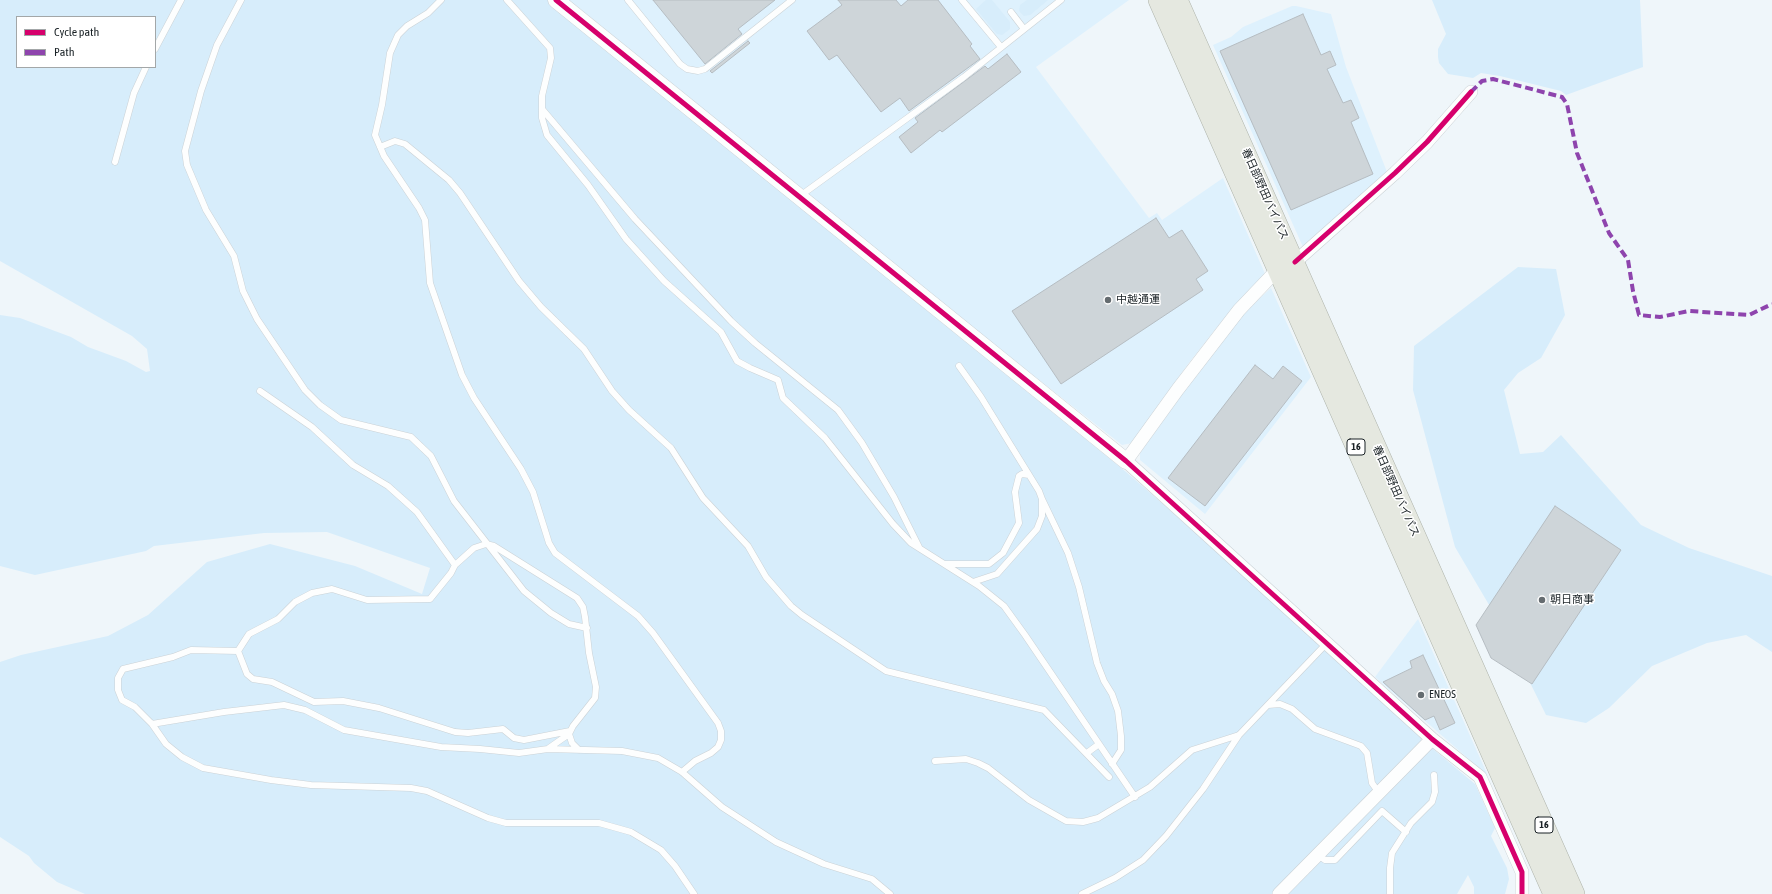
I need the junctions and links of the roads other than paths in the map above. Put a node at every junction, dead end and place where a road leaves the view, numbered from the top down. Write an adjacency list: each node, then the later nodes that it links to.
1 (181, 0): 14 (lane)
2 (241, 0): 28 (lane)
3 (441, 0): 19 (lane)
4 (507, 0): 18 (lane)
5 (556, 0): 21 (street)
6 (628, 0): 7 (lane)
7 (792, 0)
8 (962, 0): 15 (lane)
9 (1061, 0): 13 (lane)
10 (1158, 0): 22 (highway, 春日部野田バイパス / 16)
11 (1177, 0): 22 (highway, 春日部野田バイパス / 16)
12 (1011, 12): 13 (lane)
13 (1024, 29): 15 (lane)
14 (156, 47)
15 (1001, 47): 21 (lane)
16 (146, 68): 20 (lane)
17 (1471, 92): 22 (street)
18 (542, 108): 29 (lane); 29 (lane)
19 (380, 147): 44 (lane); 47 (lane)
20 (115, 162)
21 (799, 196): 25 (street)
22 (1286, 266): 25 (street); 60 (highway, 春日部野田バイパス / 16); 61 (highway, 春日部野田バイパス / 16)
23 (959, 366): 26 (lane)
24 (260, 391): 31 (lane)
25 (1126, 460): 34 (street)
26 (1029, 475): 27 (lane); 30 (lane)
27 (1042, 499): 32 (lane); 46 (lane)
28 (486, 544): 31 (lane); 33 (lane); 33 (lane)
29 (920, 549): 30 (lane)
30 (945, 564): 32 (lane)
31 (455, 565): 35 (lane)
32 (973, 582): 41 (lane)
33 (587, 628): 38 (lane)
34 (1327, 644): 36 (lane); 40 (street)
35 (238, 651): 37 (lane); 38 (lane)
36 (1268, 705): 39 (lane); 50 (lane)
37 (152, 724): 42 (lane); 54 (lane)
38 (570, 732): 42 (lane); 43 (lane)
39 (1239, 735): 51 (lane); 56 (lane)
40 (1432, 739): 50 (street); 59 (street)
41 (1099, 744): 44 (lane); 46 (lane)
42 (548, 749): 43 (lane)
43 (579, 750): 47 (lane)
44 (1086, 753): 49 (lane)
45 (935, 761): 51 (lane)
46 (1112, 764): 51 (lane)
47 (682, 772): 55 (lane)
48 (1434, 775): 52 (lane)
49 (1109, 777)
50 (1379, 793): 53 (street)
51 (1135, 797)
52 (1406, 832): 53 (lane); 58 (lane)
53 (1318, 855): 57 (street)
54 (694, 894)
55 (890, 894)
56 (1082, 894)
57 (1279, 894)
58 (1390, 894)
59 (1522, 894)
60 (1554, 894)
61 (1574, 894)

